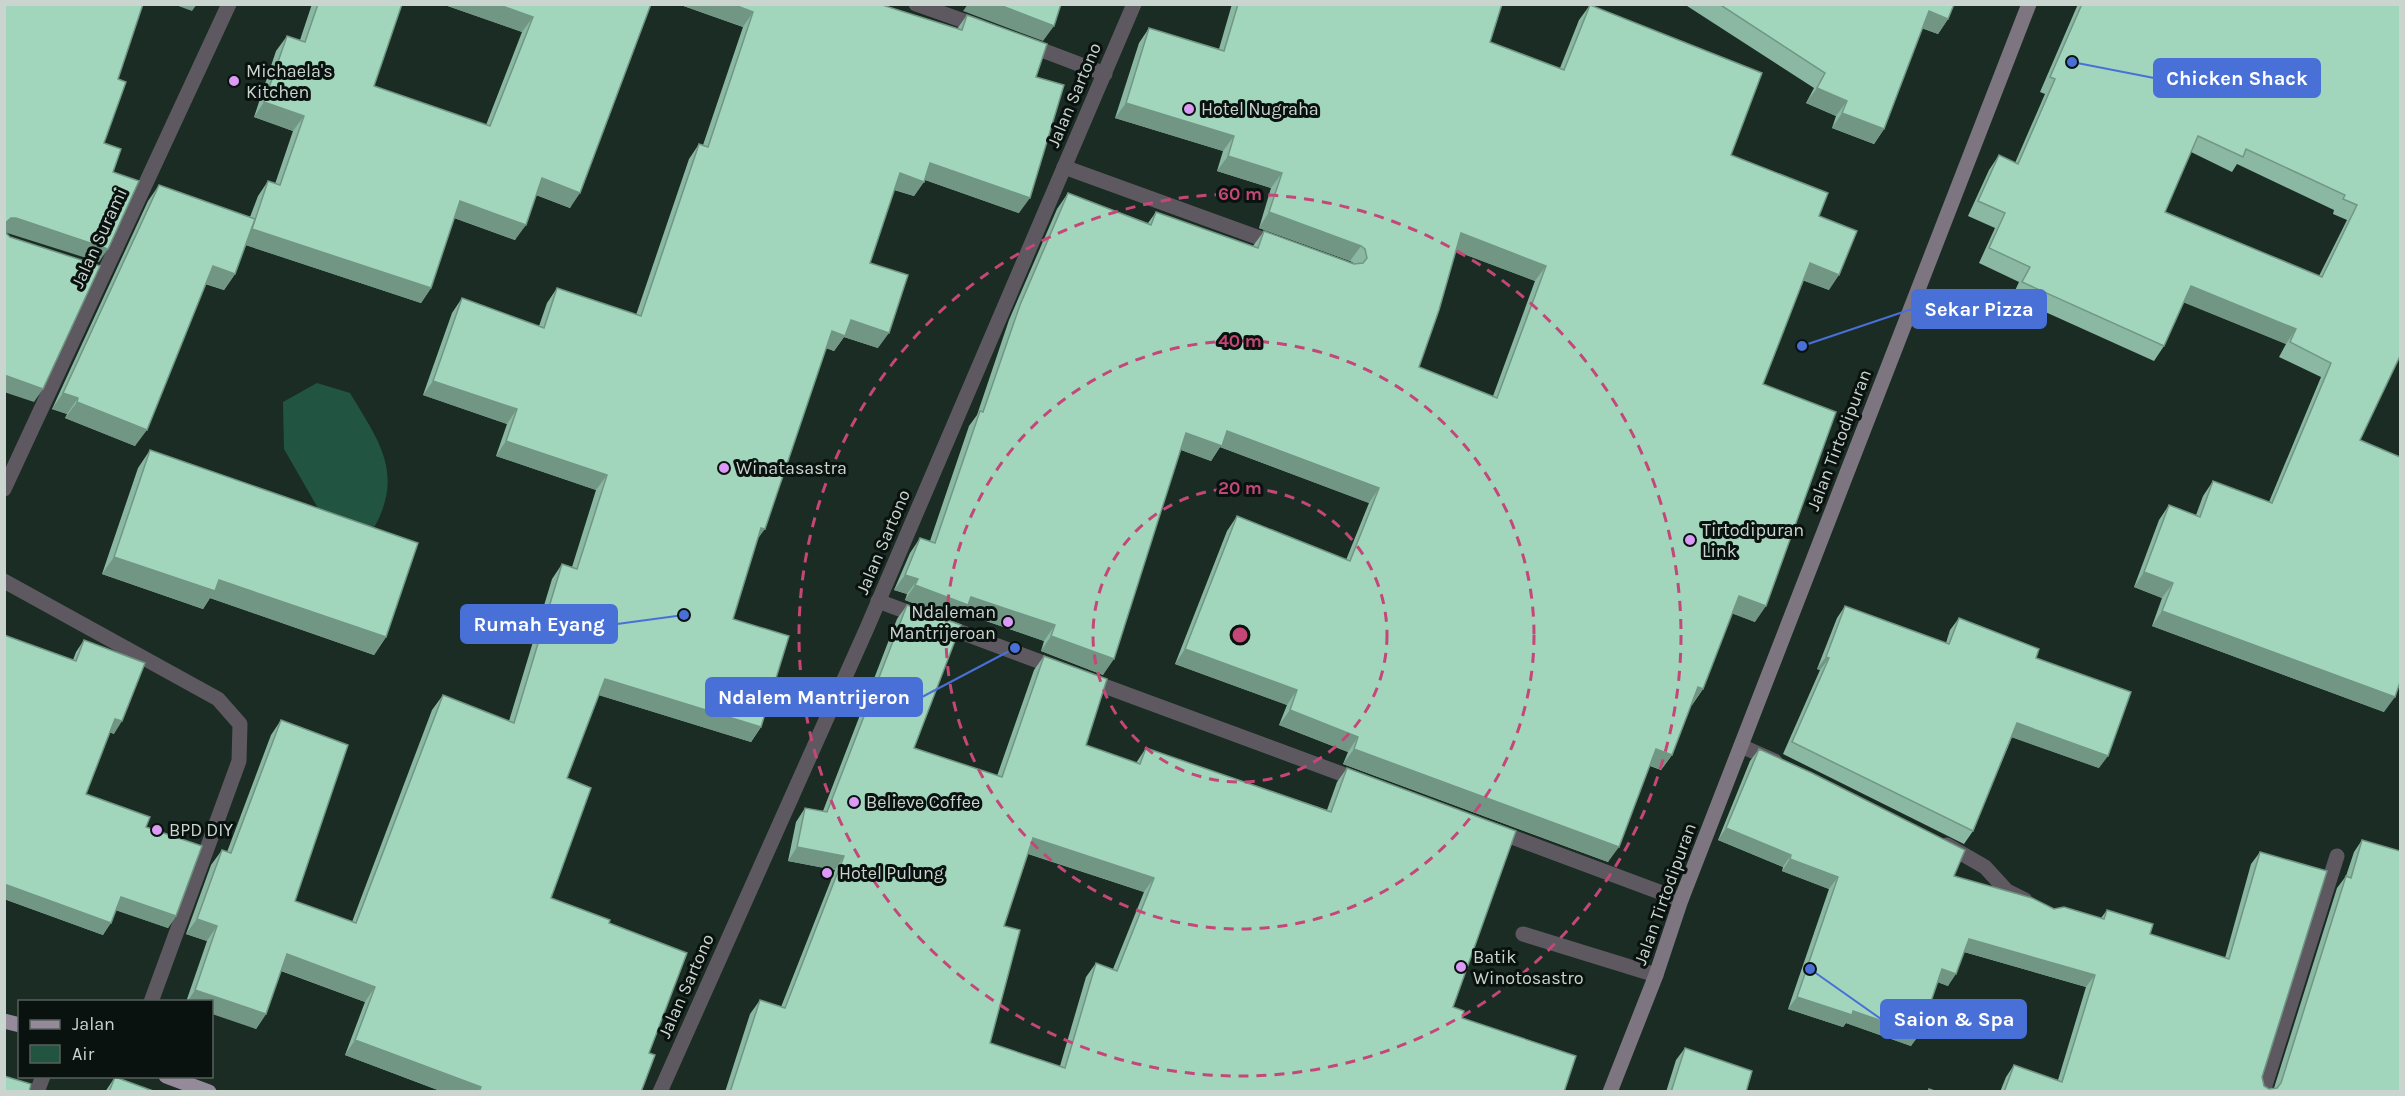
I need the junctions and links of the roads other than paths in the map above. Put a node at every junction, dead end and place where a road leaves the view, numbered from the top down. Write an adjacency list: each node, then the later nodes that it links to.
1 (230, 4): 8 (street, Jalan Surami)
2 (916, 4): 5 (street)
3 (1134, 4): 5 (street, Jalan Sartono)
4 (2029, 4): 11 (street, Jalan Tirtodipuran)
5 (1104, 74): 6 (street, Jalan Sartono)
6 (1064, 167): 7 (street); 10 (street, Jalan Sartono)
7 (1292, 250)
8 (4, 489)
9 (4, 581): 21 (street)
10 (878, 601): 13 (street); 24 (street, Jalan Sartono)
11 (1741, 746): 12 (street); 17 (street, Jalan Tirtodipuran)
12 (1789, 767)
13 (1374, 786)
14 (1484, 826): 17 (street)
15 (1935, 839): 18 (street)
16 (2337, 856): 26 (street)
17 (1682, 900): 20 (street, Jalan Tirtodipuran)
18 (2038, 907)
19 (1523, 934): 20 (street)
20 (1656, 975): 25 (street, Jalan Tirtodipuran)
21 (152, 1000)
22 (169, 1078): 23 (main road)
23 (209, 1092)
24 (660, 1092)
25 (1610, 1092)
26 (2263, 1092)

